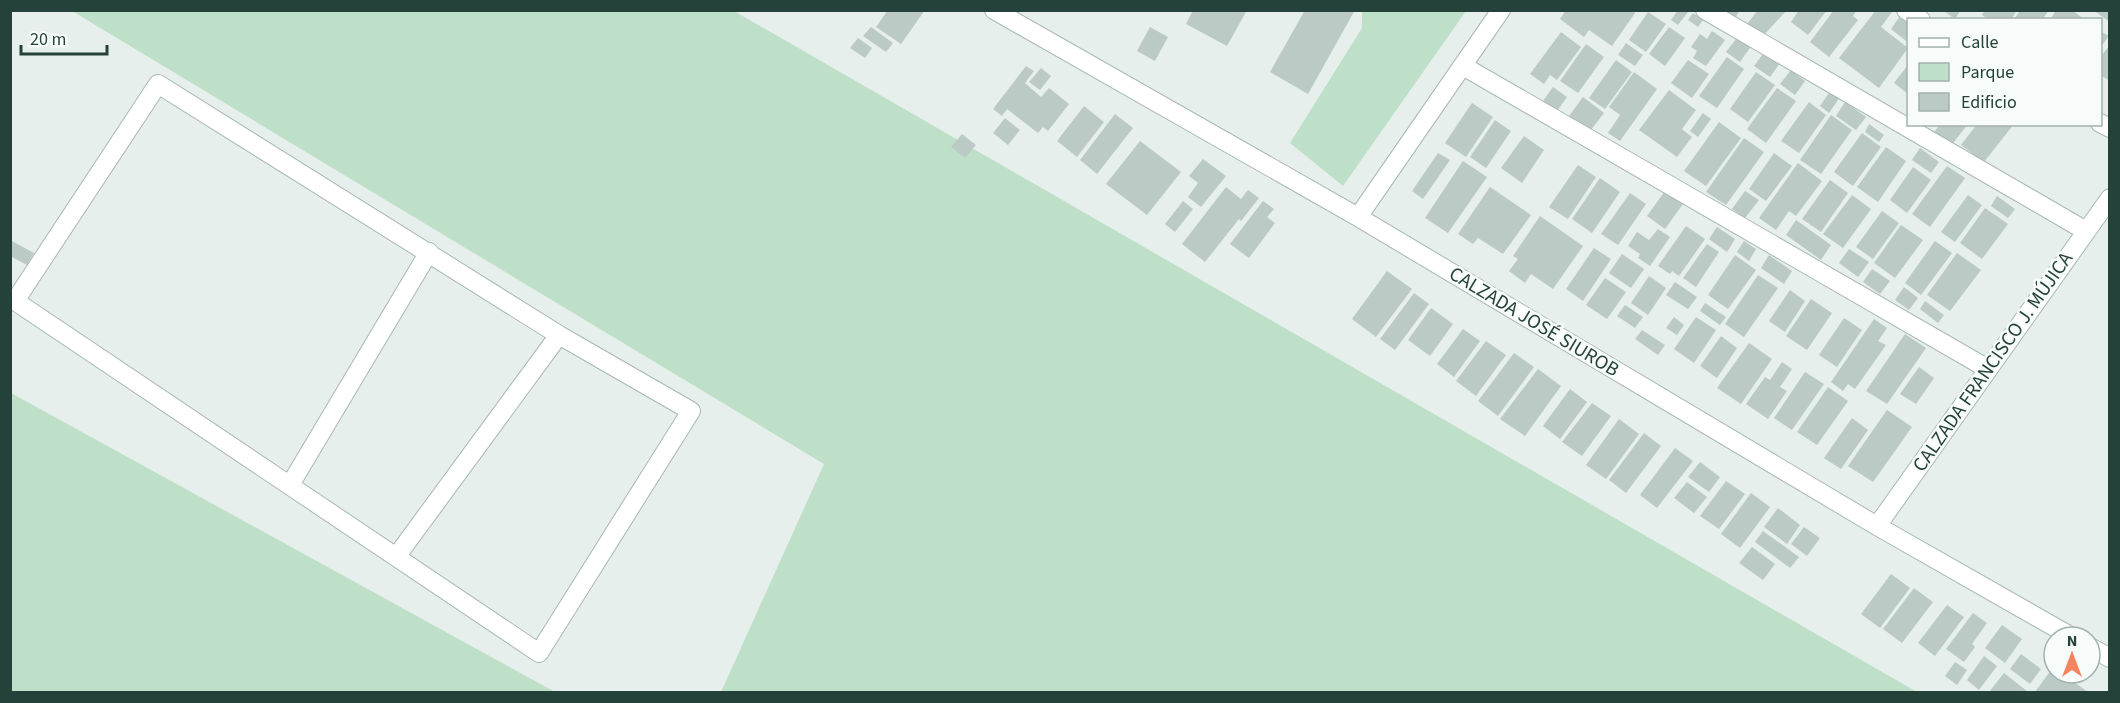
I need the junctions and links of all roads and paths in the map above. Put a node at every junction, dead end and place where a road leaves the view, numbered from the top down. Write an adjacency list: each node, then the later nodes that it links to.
1 (994, 10): 4 (street, CALZADA JOSÉ SIUROB)
2 (1501, 10): 5 (street)
3 (1706, 10): 8 (street)
4 (1020, 16): 7 (street, CALZADA JOSÉ SIUROB)
5 (1463, 66): 7 (street); 12 (street)
6 (2109, 198): 8 (street, CALZADA FRANCISCO J. MÚJICA)
7 (1358, 217): 14 (street, CALZADA JOSÉ SIUROB)
8 (2086, 231): 12 (street, CALZADA FRANCISCO J. MÚJICA)
9 (429, 252): 10 (street); 11 (street); 13 (street)
10 (13, 299): 13 (street)
11 (560, 335): 15 (street); 15 (street)
12 (1988, 369): 14 (street, CALZADA FRANCISCO J. MÚJICA)
13 (290, 485): 15 (street)
14 (1877, 526): 16 (street, CALZADA JOSÉ SIUROB)
15 (396, 557)
16 (2051, 625)

